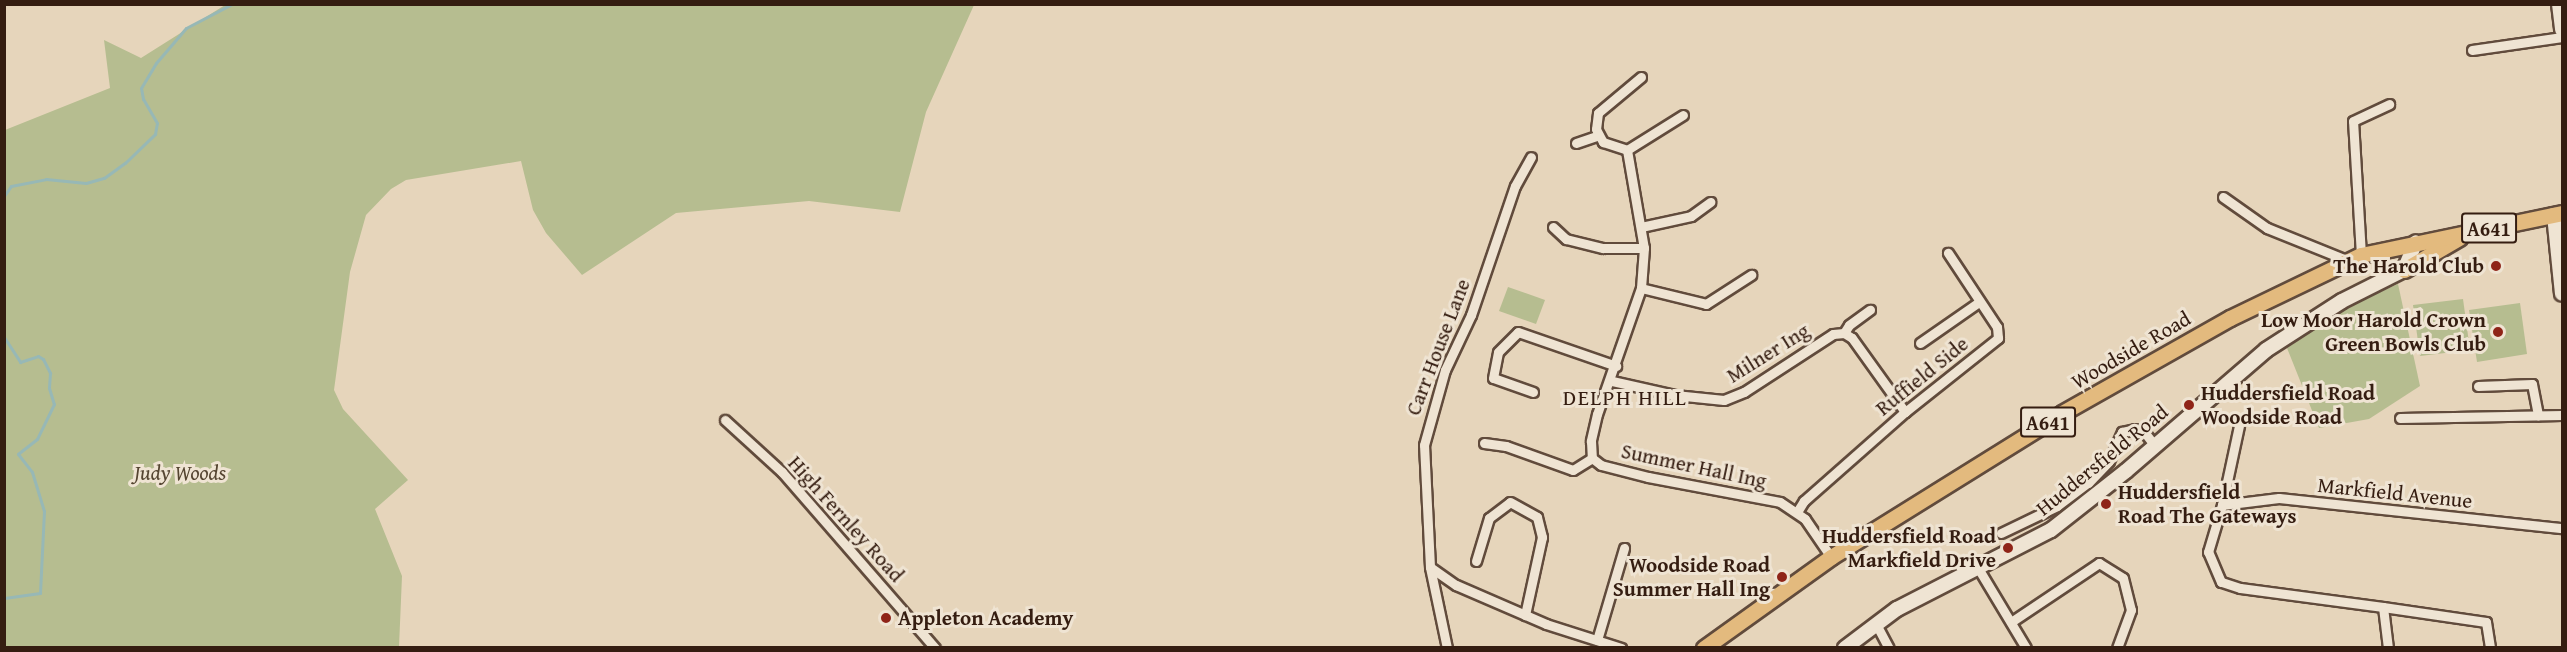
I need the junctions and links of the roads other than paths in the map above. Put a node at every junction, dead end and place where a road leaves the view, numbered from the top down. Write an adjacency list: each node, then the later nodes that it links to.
1 (2559, 4): 2 (main road)
2 (2562, 30)
3 (2562, 37): 4 (street)
4 (2472, 50)
5 (1641, 77): 8 (street)
6 (2389, 104): 21 (street)
7 (1683, 115): 10 (street)
8 (1599, 135): 9 (street); 10 (street)
9 (1576, 143)
10 (1627, 150): 16 (street, Summer Hall Ing)
11 (1531, 157): 50 (street, Carr House Lane)
12 (2223, 197): 21 (street)
13 (1710, 202): 16 (street)
14 (2558, 214): 17 (main road, A641); 25 (main road)
15 (1553, 227): 19 (street)
16 (1641, 227): 19 (street, Summer Hall Ing)
17 (2473, 231): 18 (main road, A641); 22 (main road)
18 (2416, 242): 21 (main road, Woodside Road / A641); 22 (main road)
19 (1644, 248): 24 (street, Summer Hall Ing)
20 (1948, 253): 26 (street, Ruffield Side)
21 (2355, 258): 48 (main road, Woodside Road / A641)
22 (2404, 270): 41 (main road, Huddersfield Road)
23 (1751, 275): 24 (street)
24 (1641, 288): 30 (street, Summer Hall Ing)
25 (2562, 294)
26 (1979, 302): 29 (street); 34 (street, Ruffield Side)
27 (1870, 310): 28 (street)
28 (1844, 333): 31 (street, Milner Ing); 34 (street, Milner Ing)
29 (1920, 343)
30 (1616, 366): 31 (street, Summer Hall Ing); 33 (street)
31 (1612, 381): 42 (street, Summer Hall Ing)
32 (2478, 386): 35 (street)
33 (1533, 392)
34 (1905, 412): 44 (street, Ruffield Side)
35 (2538, 415): 36 (street); 37 (street)
36 (2562, 415)
37 (2400, 418)
38 (725, 420): 57 (street, High Fernley Road)
39 (2239, 426): 43 (street)
40 (1484, 443): 42 (street)
41 (2156, 446): 46 (street); 51 (main road, Huddersfield Road)
42 (1592, 458): 44 (street, Summer Hall Ing)
43 (2222, 505): 45 (street, Markfield Avenue); 52 (street)
44 (1797, 512): 48 (street, Summer Hall Ing)
45 (2562, 528)
46 (2001, 533)
47 (1624, 548): 56 (street)
48 (1831, 557): 60 (main road, Woodside Road / A641)
49 (1476, 561): 53 (street)
50 (1430, 567): 53 (street); 58 (street, Carr House Lane)
51 (1978, 568): 54 (street); 55 (main road, Huddersfield Road)
52 (2383, 606): 65 (street); 66 (street)
53 (1525, 615): 56 (street)
54 (2011, 622): 63 (street); 64 (street)
55 (1876, 624): 61 (main road, Huddersfield Road); 62 (street)
56 (1602, 644): 59 (street)
57 (935, 648)
58 (1448, 648)
59 (1621, 648)
60 (1704, 648)
61 (1845, 648)
62 (1888, 648)
63 (2026, 648)
64 (2117, 648)
65 (2388, 648)
66 (2490, 648)

